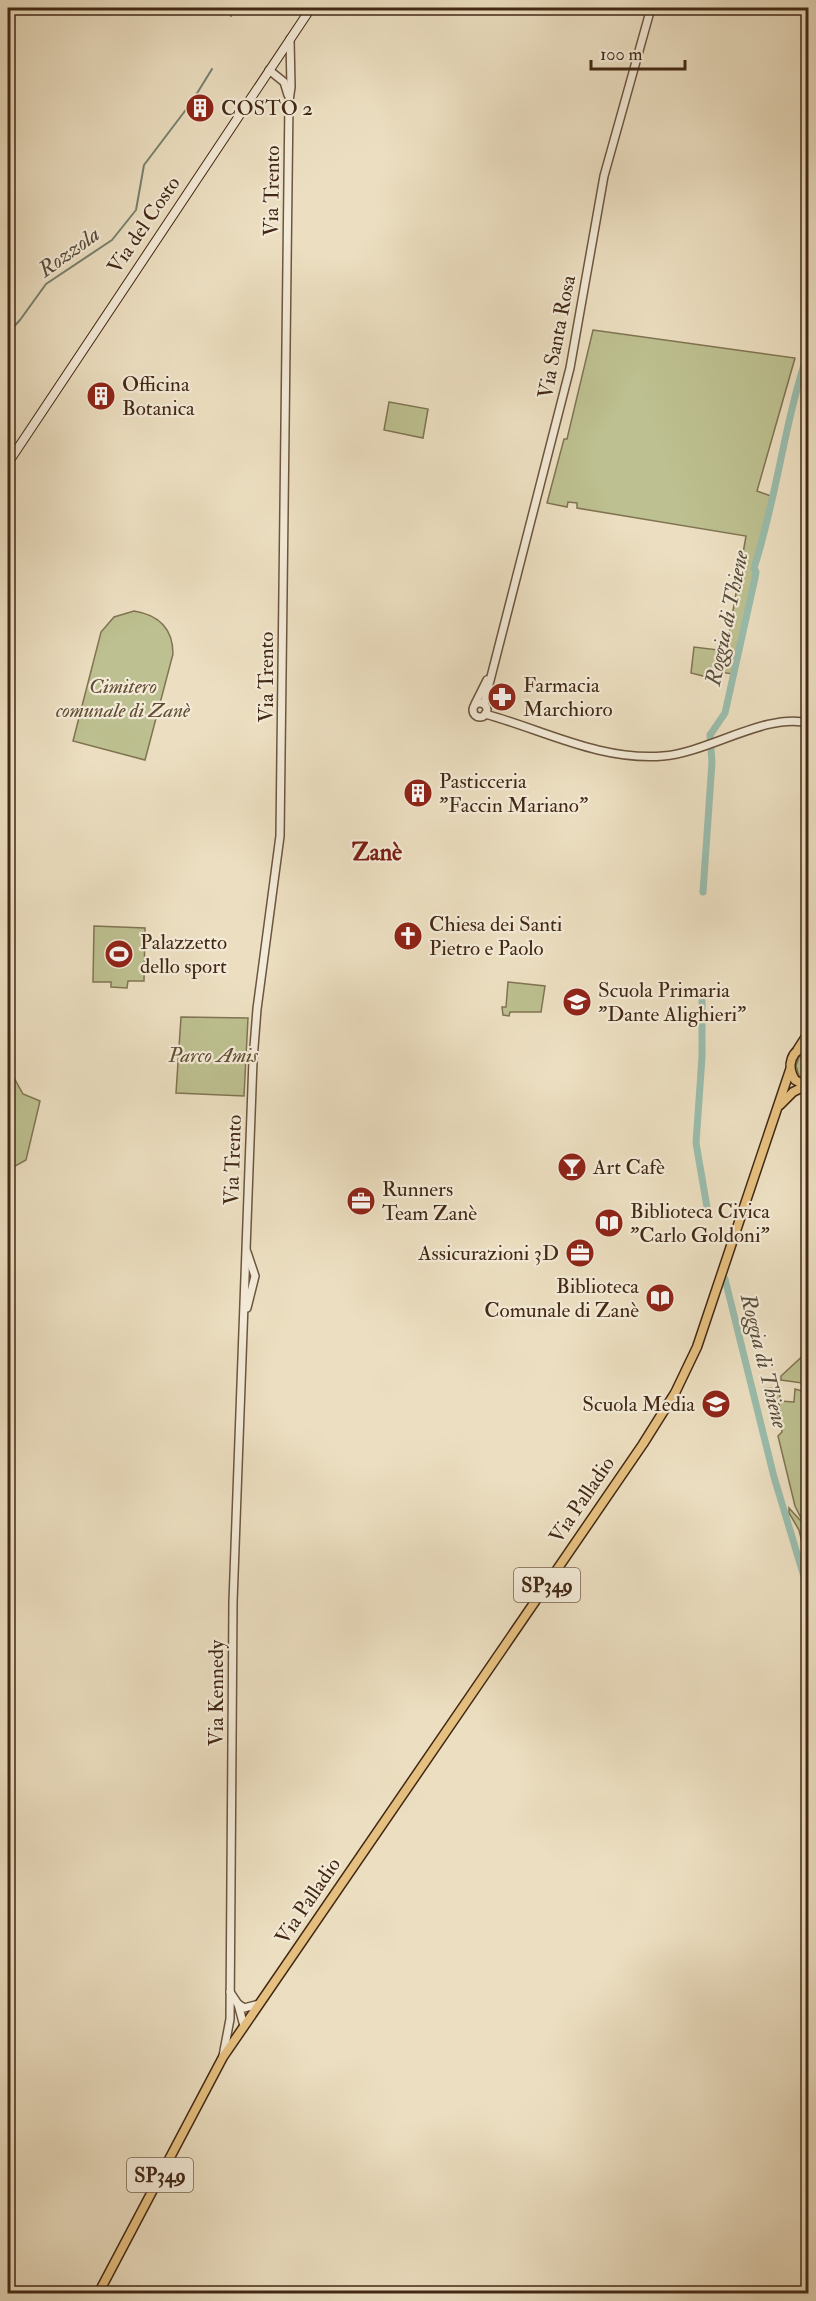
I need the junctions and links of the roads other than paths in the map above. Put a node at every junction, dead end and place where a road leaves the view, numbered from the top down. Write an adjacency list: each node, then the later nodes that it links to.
1 (311, 8): 3 (main road, Via del Costo)
2 (651, 8): 9 (street, Via Santa Rosa)
3 (290, 39): 4 (main road, Via del Costo); 6 (street, Via Trento)
4 (276, 61): 5 (main road, Via del Costo); 6 (street)
5 (269, 70): 7 (street, Via Trento); 8 (main road, Via del Costo)
6 (291, 70): 7 (street, Via Trento)
7 (289, 101): 19 (street, Via Trento)
8 (8, 463)
9 (491, 672): 10 (street, Via Santa Rosa); 11 (street, Via Santa Rosa)
10 (475, 704): 11 (street); 11 (street)
11 (486, 710): 12 (street)
12 (808, 723)
13 (808, 1025): 15 (main road, SP349)
14 (808, 1046): 15 (main road)
15 (798, 1050): 16 (main road, SP349)
16 (790, 1070): 17 (main road); 18 (main road, SP349)
17 (807, 1087): 18 (main road)
18 (777, 1108): 27 (main road, Via Palladio / SP349)
19 (246, 1251): 20 (street, Via Trento); 21 (street, Via Trento)
20 (254, 1268): 21 (street); 23 (street)
21 (245, 1270): 22 (street, Via Trento)
22 (244, 1285): 23 (street); 24 (street, Via Kennedy)
23 (252, 1289): 24 (street, Via Kennedy)
24 (242, 1328): 25 (street, Via Kennedy)
25 (230, 1992): 26 (street); 28 (street, Via Kennedy)
26 (238, 2004): 27 (street); 29 (street)
27 (259, 2004): 29 (main road, Via Palladio / SP349)
28 (230, 2019): 29 (street); 30 (street, Via Kennedy)
29 (243, 2027): 30 (main road, SP349)
30 (223, 2057): 31 (main road, SP349)
31 (98, 2294)

